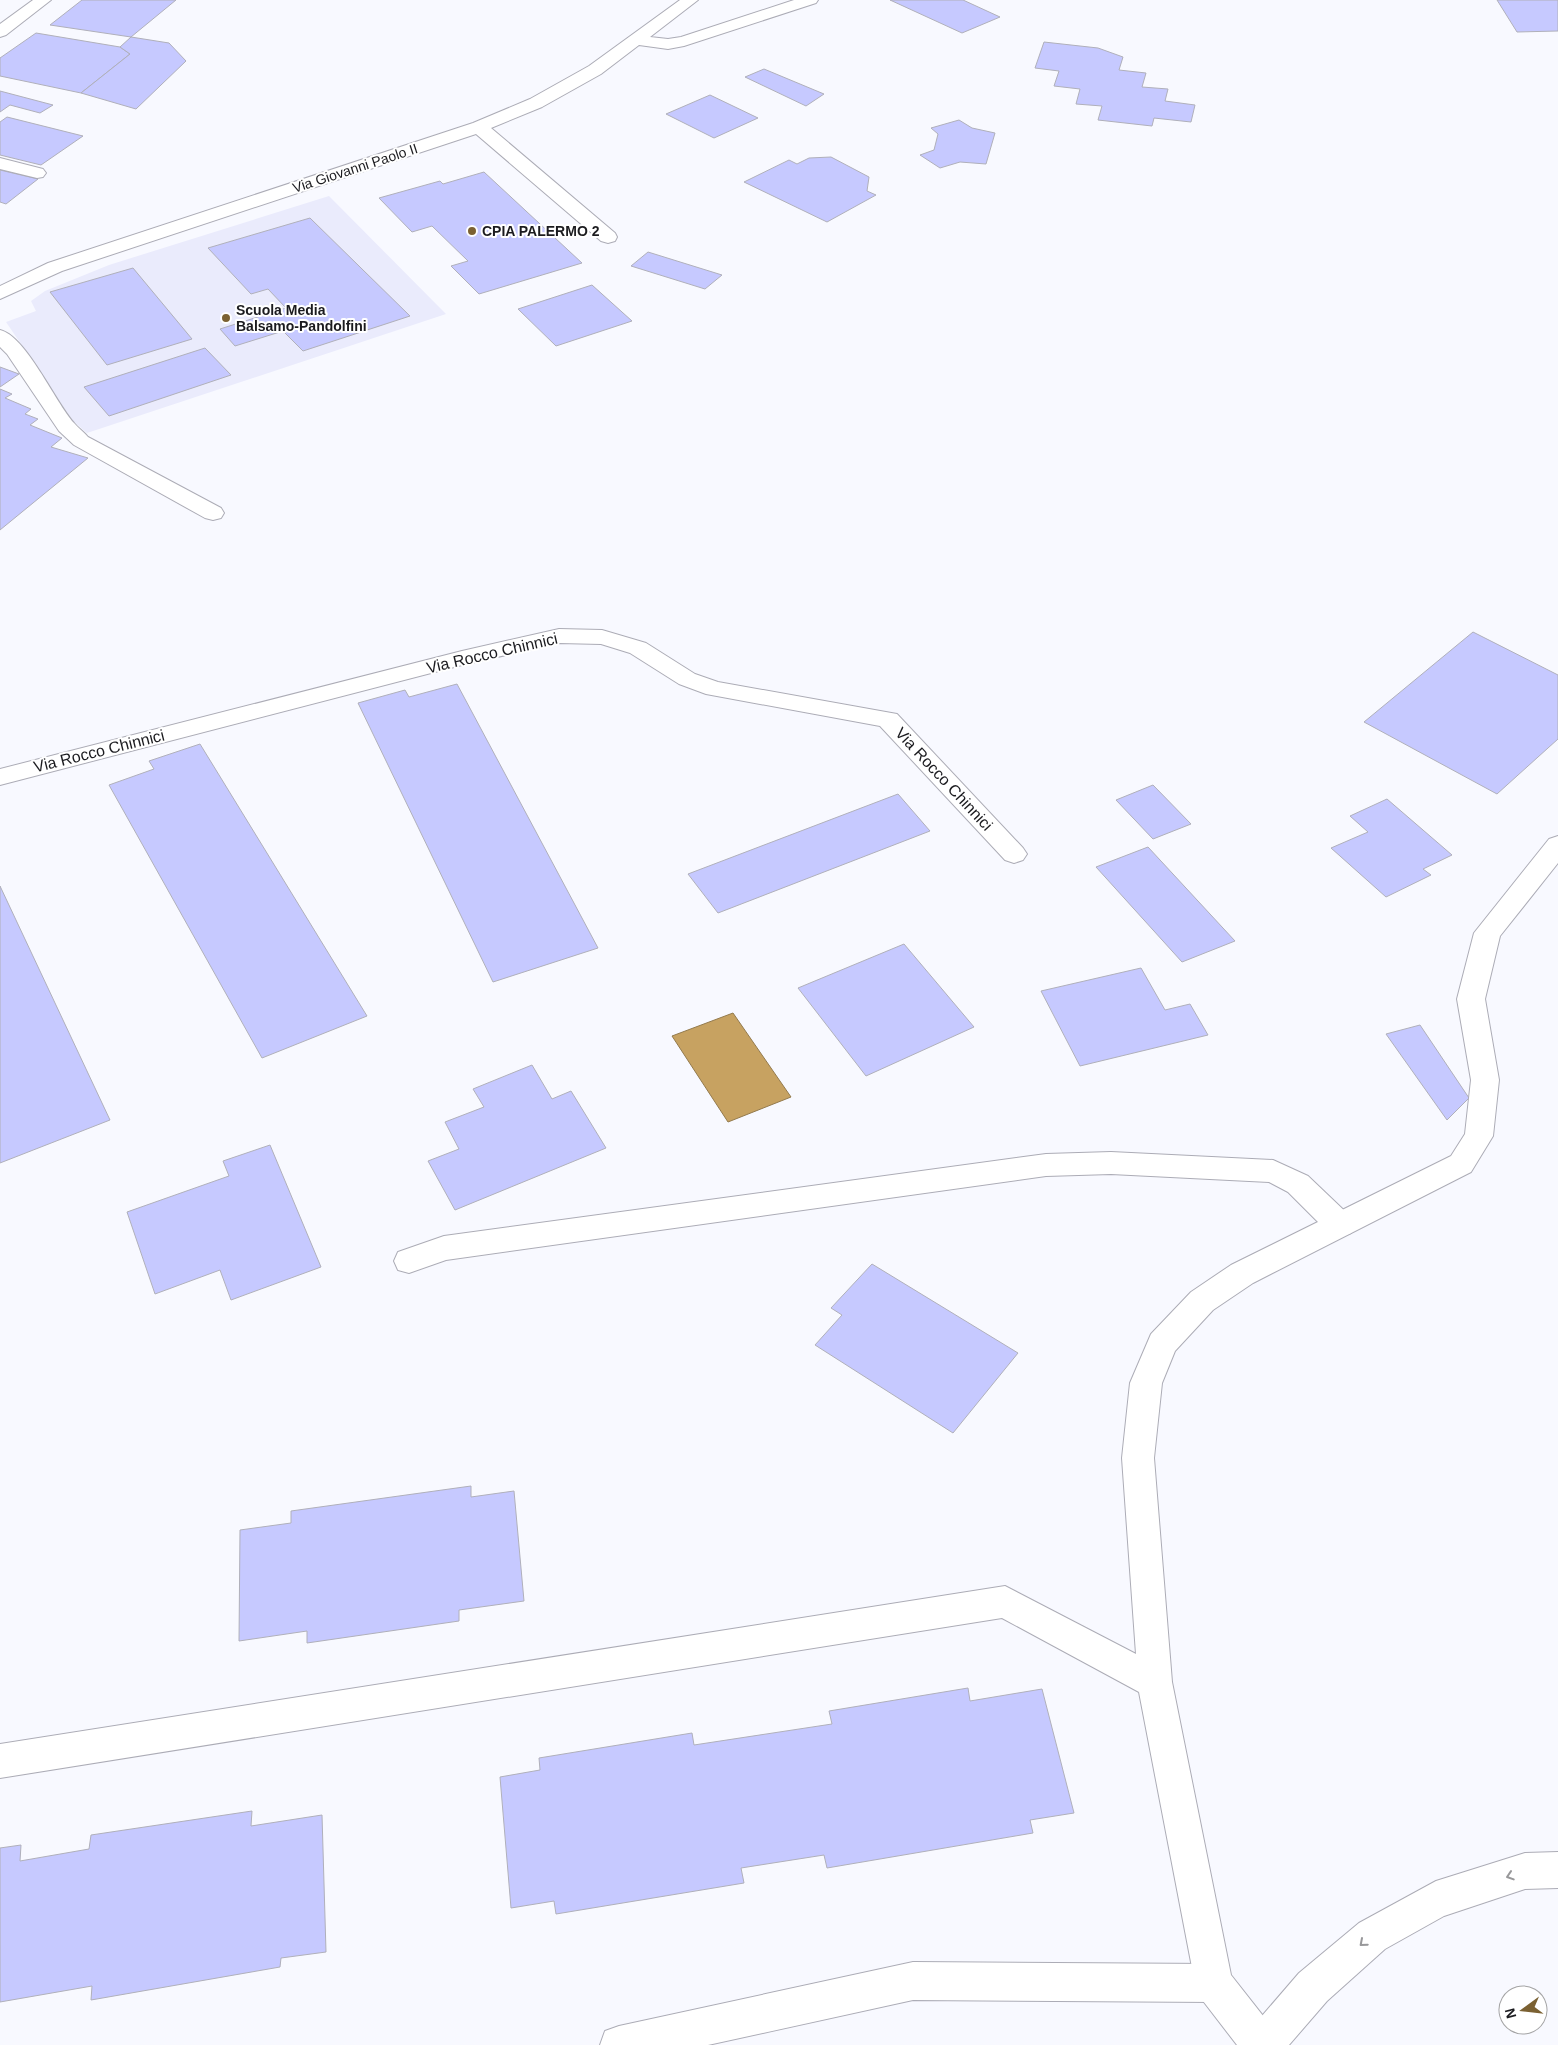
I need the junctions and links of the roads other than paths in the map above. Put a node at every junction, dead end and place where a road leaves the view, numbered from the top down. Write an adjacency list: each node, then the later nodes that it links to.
1 (43, 0): 4 (street)
2 (690, 0): 5 (street, Via Giovanni Paolo II)
3 (810, 0): 5 (street)
4 (0, 32)
5 (635, 40): 6 (street, Via Giovanni Paolo II)
6 (478, 127): 9 (street); 10 (street, Via Giovanni Paolo II)
7 (0, 163): 8 (street)
8 (37, 172)
9 (608, 237)
10 (0, 293)
11 (0, 336): 12 (street)
12 (212, 513)
13 (0, 777): 15 (street, Via Rocco Chinnici)
14 (1558, 845): 16 (street)
15 (1014, 854)
16 (1340, 1226): 17 (street); 18 (street)
17 (410, 1261)
18 (1155, 1682): 19 (street); 21 (street)
19 (0, 1761)
20 (1558, 1870): 23 (street, one-way to 23)
21 (1214, 1983): 22 (street); 23 (street)
22 (619, 2045)
23 (1262, 2045)

